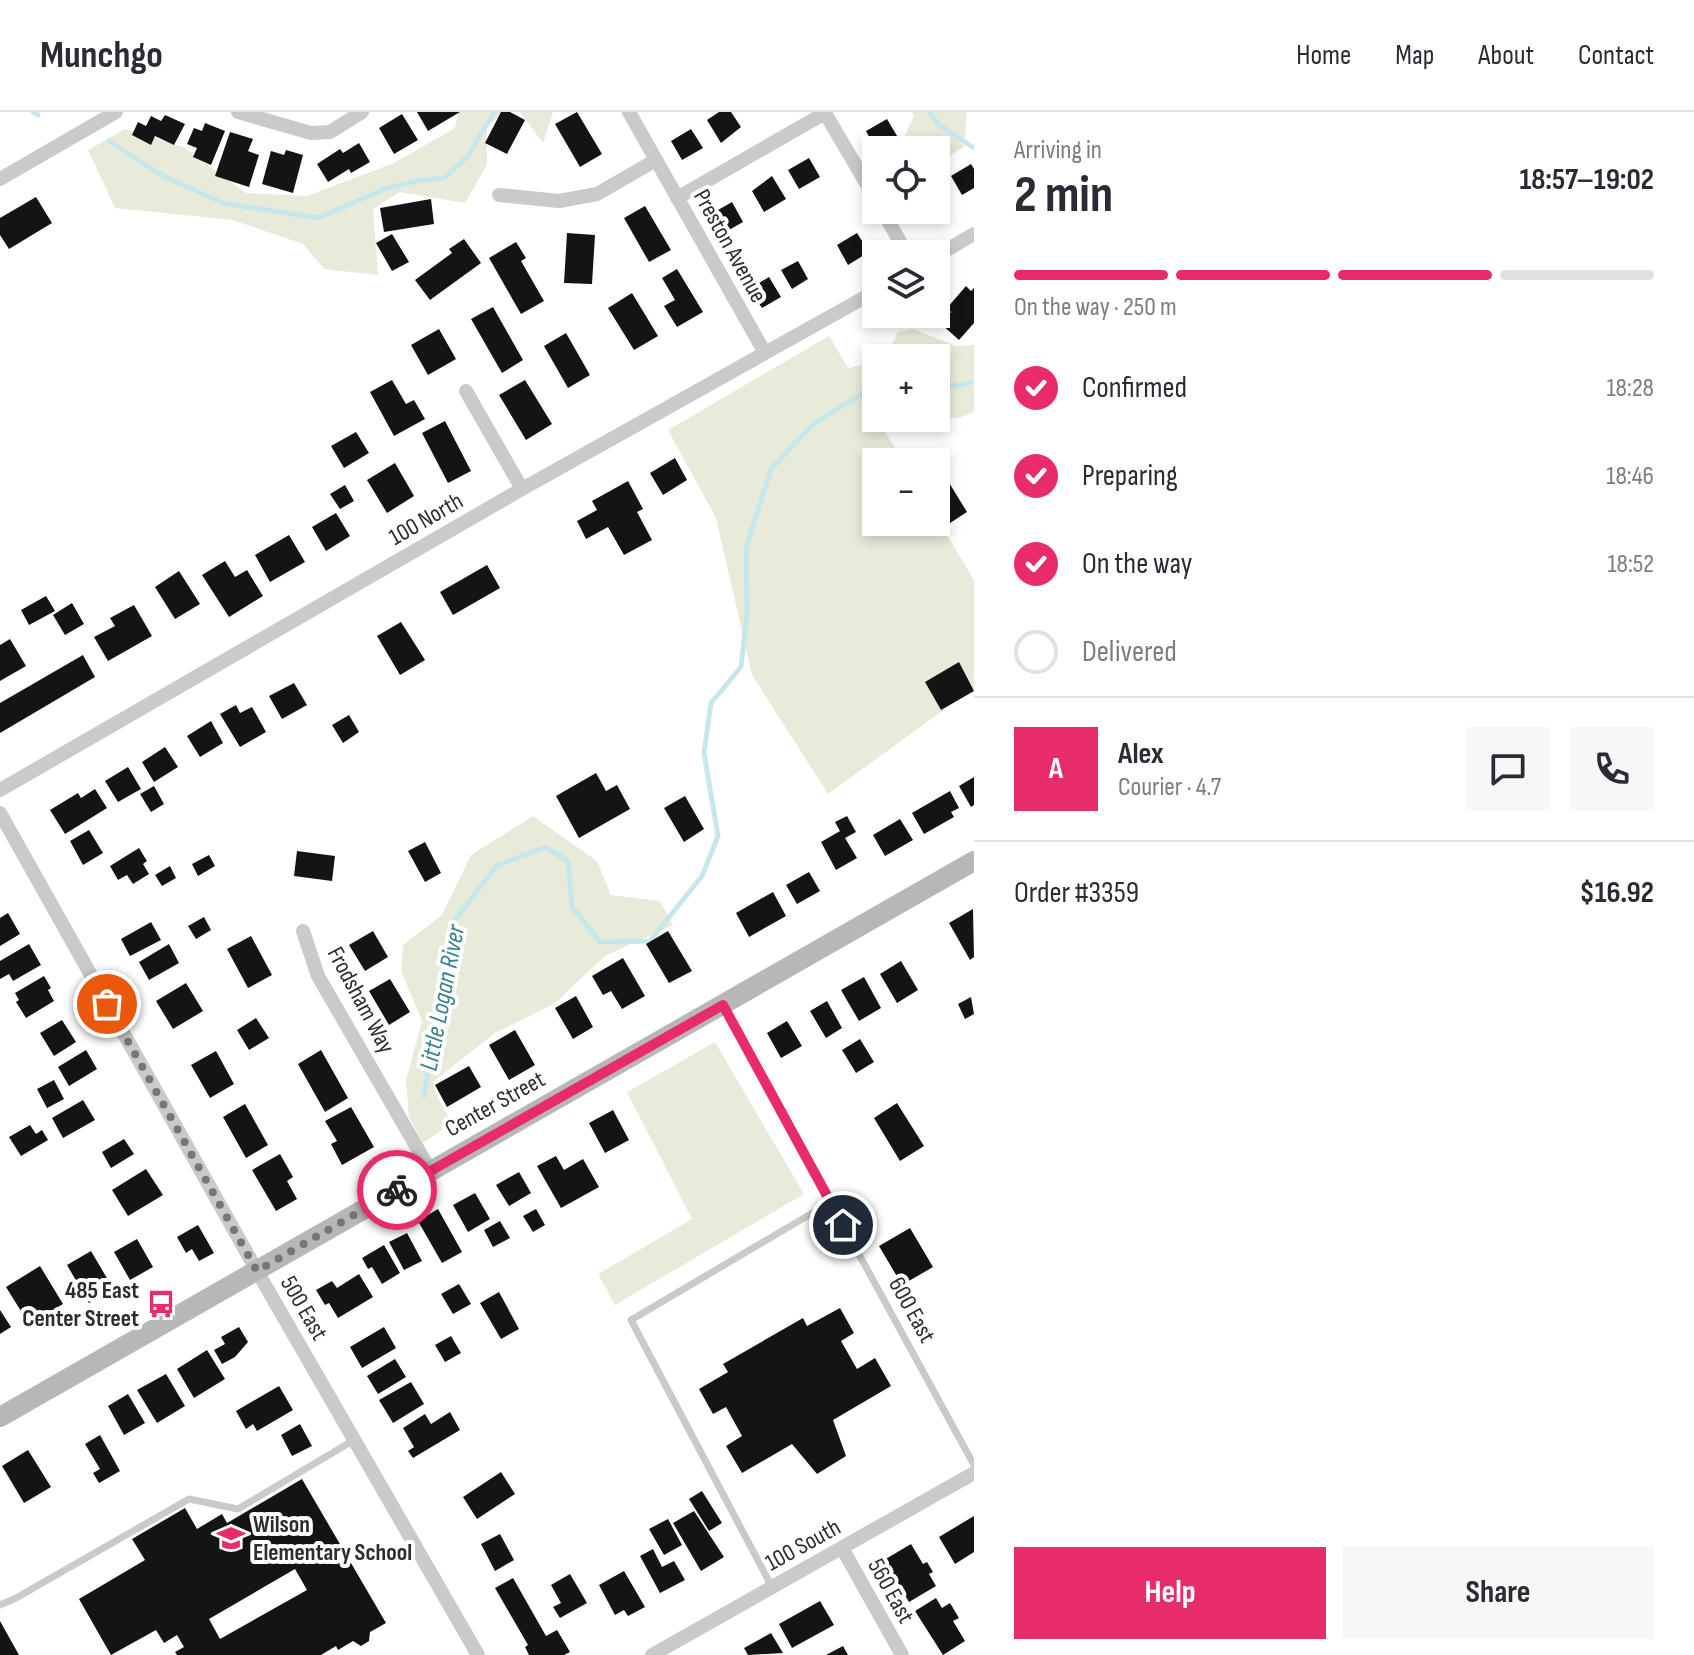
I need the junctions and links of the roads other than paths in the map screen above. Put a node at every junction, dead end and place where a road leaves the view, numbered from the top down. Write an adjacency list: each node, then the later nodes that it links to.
1 (116, 112): 7 (street)
2 (238, 112): 3 (street)
3 (362, 112)
4 (629, 112): 5 (street, Preston Avenue)
5 (656, 160): 8 (street); 9 (street, Preston Avenue)
6 (862, 176): 9 (street)
7 (0, 179)
8 (499, 195)
9 (677, 198): 13 (street, Preston Avenue)
10 (974, 234): 11 (street)
11 (950, 248)
12 (862, 299): 13 (street, 100 North)
13 (765, 353): 15 (street, 100 North)
14 (466, 391): 15 (street)
15 (522, 489): 16 (street, 100 North)
16 (0, 790)
17 (0, 813): 23 (street, 500 East)
18 (974, 861): 20 (street, Center Street)
19 (303, 931): 21 (street, Frodsham Way)
20 (723, 1005): 21 (street, Center Street); 22 (lane, 600 East)
21 (430, 1170): 23 (street, Center Street)
22 (831, 1202): 26 (lane, 600 East); 29 (lane)
23 (257, 1271): 24 (street, Center Street); 25 (street, 500 East)
24 (0, 1417)
25 (354, 1440): 30 (lane); 31 (street, 500 East)
26 (974, 1465)
27 (974, 1473): 28 (street, 100 South)
28 (842, 1548): 29 (street, 100 South); 33 (street, 560 East)
29 (772, 1588): 32 (street, 100 South)
30 (0, 1605)
31 (478, 1655)
32 (652, 1655)
33 (902, 1655)

